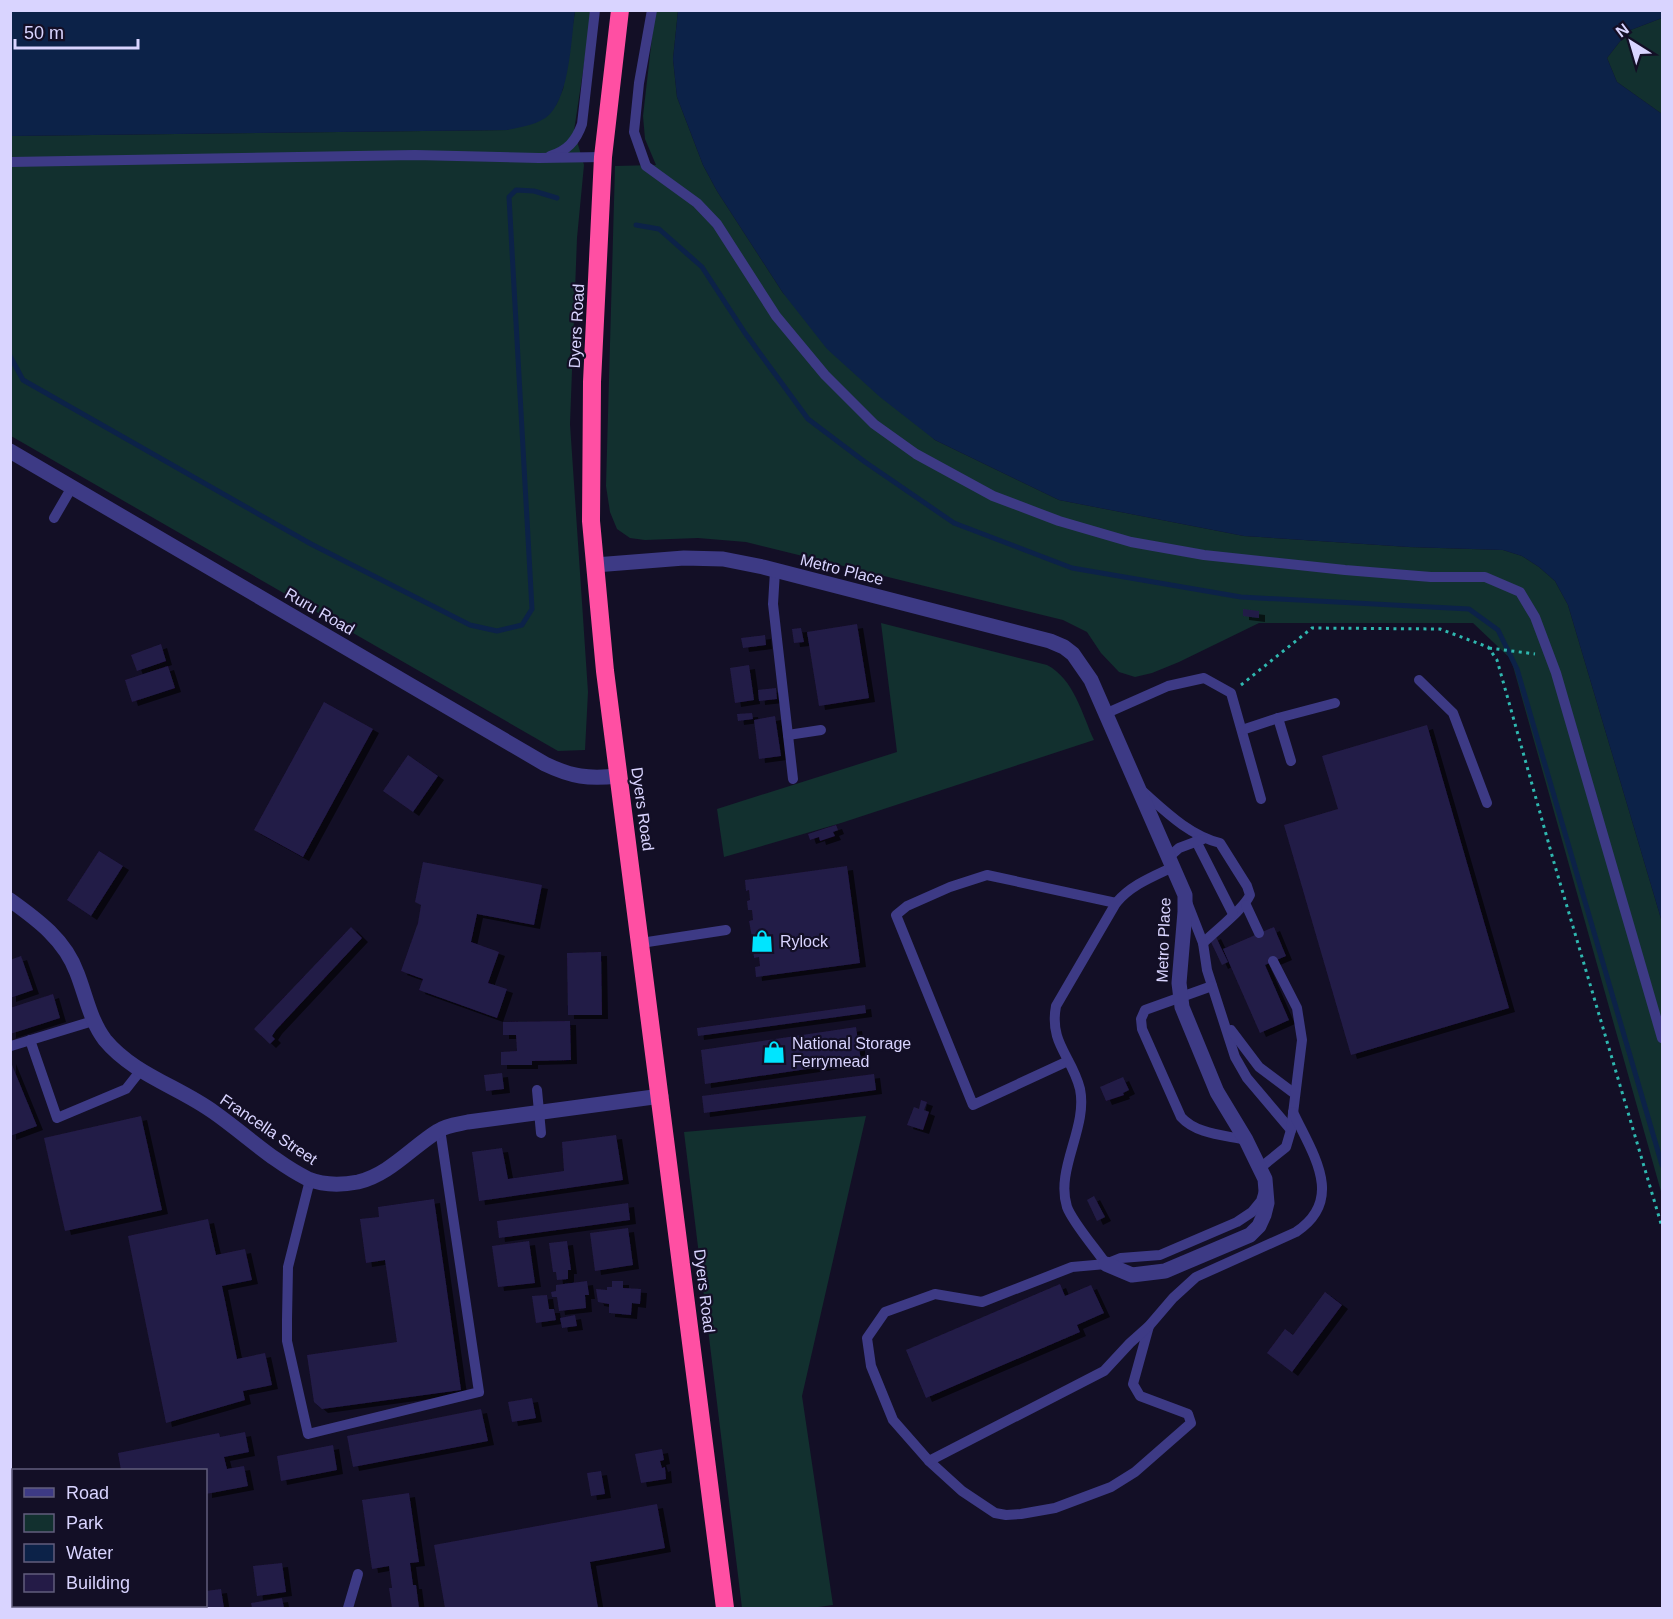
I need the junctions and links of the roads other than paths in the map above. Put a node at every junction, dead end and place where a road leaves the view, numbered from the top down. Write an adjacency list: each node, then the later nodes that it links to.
1 (595, 10): 5 (lane)
2 (620, 10): 4 (highway, Dyers Road)
3 (652, 10): 41 (lane)
4 (603, 157): 5 (lane); 10 (highway, Dyers Road)
5 (538, 159): 6 (lane)
6 (10, 162)
7 (10, 451): 8 (street, Ruru Road)
8 (72, 487): 9 (lane); 20 (street, Ruru Road)
9 (54, 518)
10 (595, 565): 11 (street, Metro Place); 20 (highway, Dyers Road)
11 (775, 571): 14 (street, Metro Place); 18 (lane)
12 (1419, 680): 24 (lane)
13 (1335, 703): 15 (lane)
14 (1107, 713): 17 (lane); 22 (street, Metro Place)
15 (1278, 718): 17 (lane); 19 (lane)
16 (821, 730): 18 (lane)
17 (1242, 730): 23 (lane)
18 (788, 735): 21 (lane)
19 (1291, 761)
20 (618, 776): 34 (highway, Dyers Road)
21 (793, 779)
22 (1137, 786): 25 (lane); 26 (street, Metro Place)
23 (1261, 799)
24 (1487, 803)
25 (1200, 840): 26 (lane); 30 (lane); 31 (lane)
26 (1171, 862): 27 (street, Metro Place); 29 (lane)
27 (1185, 895): 35 (lane); 38 (street, Metro Place)
28 (10, 900): 39 (street, Francella Street)
29 (1116, 903): 44 (lane); 44 (lane)
30 (1246, 905): 31 (lane); 33 (lane)
31 (1233, 914): 35 (lane)
32 (726, 930): 34 (lane)
33 (1259, 933)
34 (641, 943): 48 (highway, Dyers Road)
35 (1203, 943): 37 (lane)
36 (1273, 961): 47 (lane)
37 (1212, 986): 38 (lane); 40 (lane)
38 (1180, 997): 54 (street, Metro Place); 54 (lane)
39 (93, 1021): 42 (lane); 45 (street, Francella Street)
40 (1226, 1023): 47 (lane); 52 (lane)
41 (1662, 1038)
42 (30, 1040): 43 (lane); 45 (lane)
43 (11, 1046)
44 (1068, 1061): 57 (lane)
45 (141, 1070): 56 (street, Francella Street)
46 (537, 1090): 49 (lane)
47 (1295, 1094): 50 (lane)
48 (661, 1096): 49 (street, Francella Street); 62 (highway, Dyers Road)
49 (539, 1112): 51 (street, Francella Street); 53 (lane)
50 (1293, 1112): 52 (lane); 58 (lane)
51 (440, 1129): 56 (street, Francella Street); 56 (lane)
52 (1291, 1130): 55 (lane)
53 (541, 1133)
54 (1245, 1140): 55 (street, Metro Place)
55 (1262, 1174): 57 (street, Metro Place)
56 (310, 1179)
57 (1106, 1264): 59 (lane, Metro Place)
58 (1149, 1326): 59 (lane); 59 (lane, Metro Place)
59 (929, 1461)
60 (358, 1574): 61 (lane)
61 (348, 1608)
62 (725, 1608)

